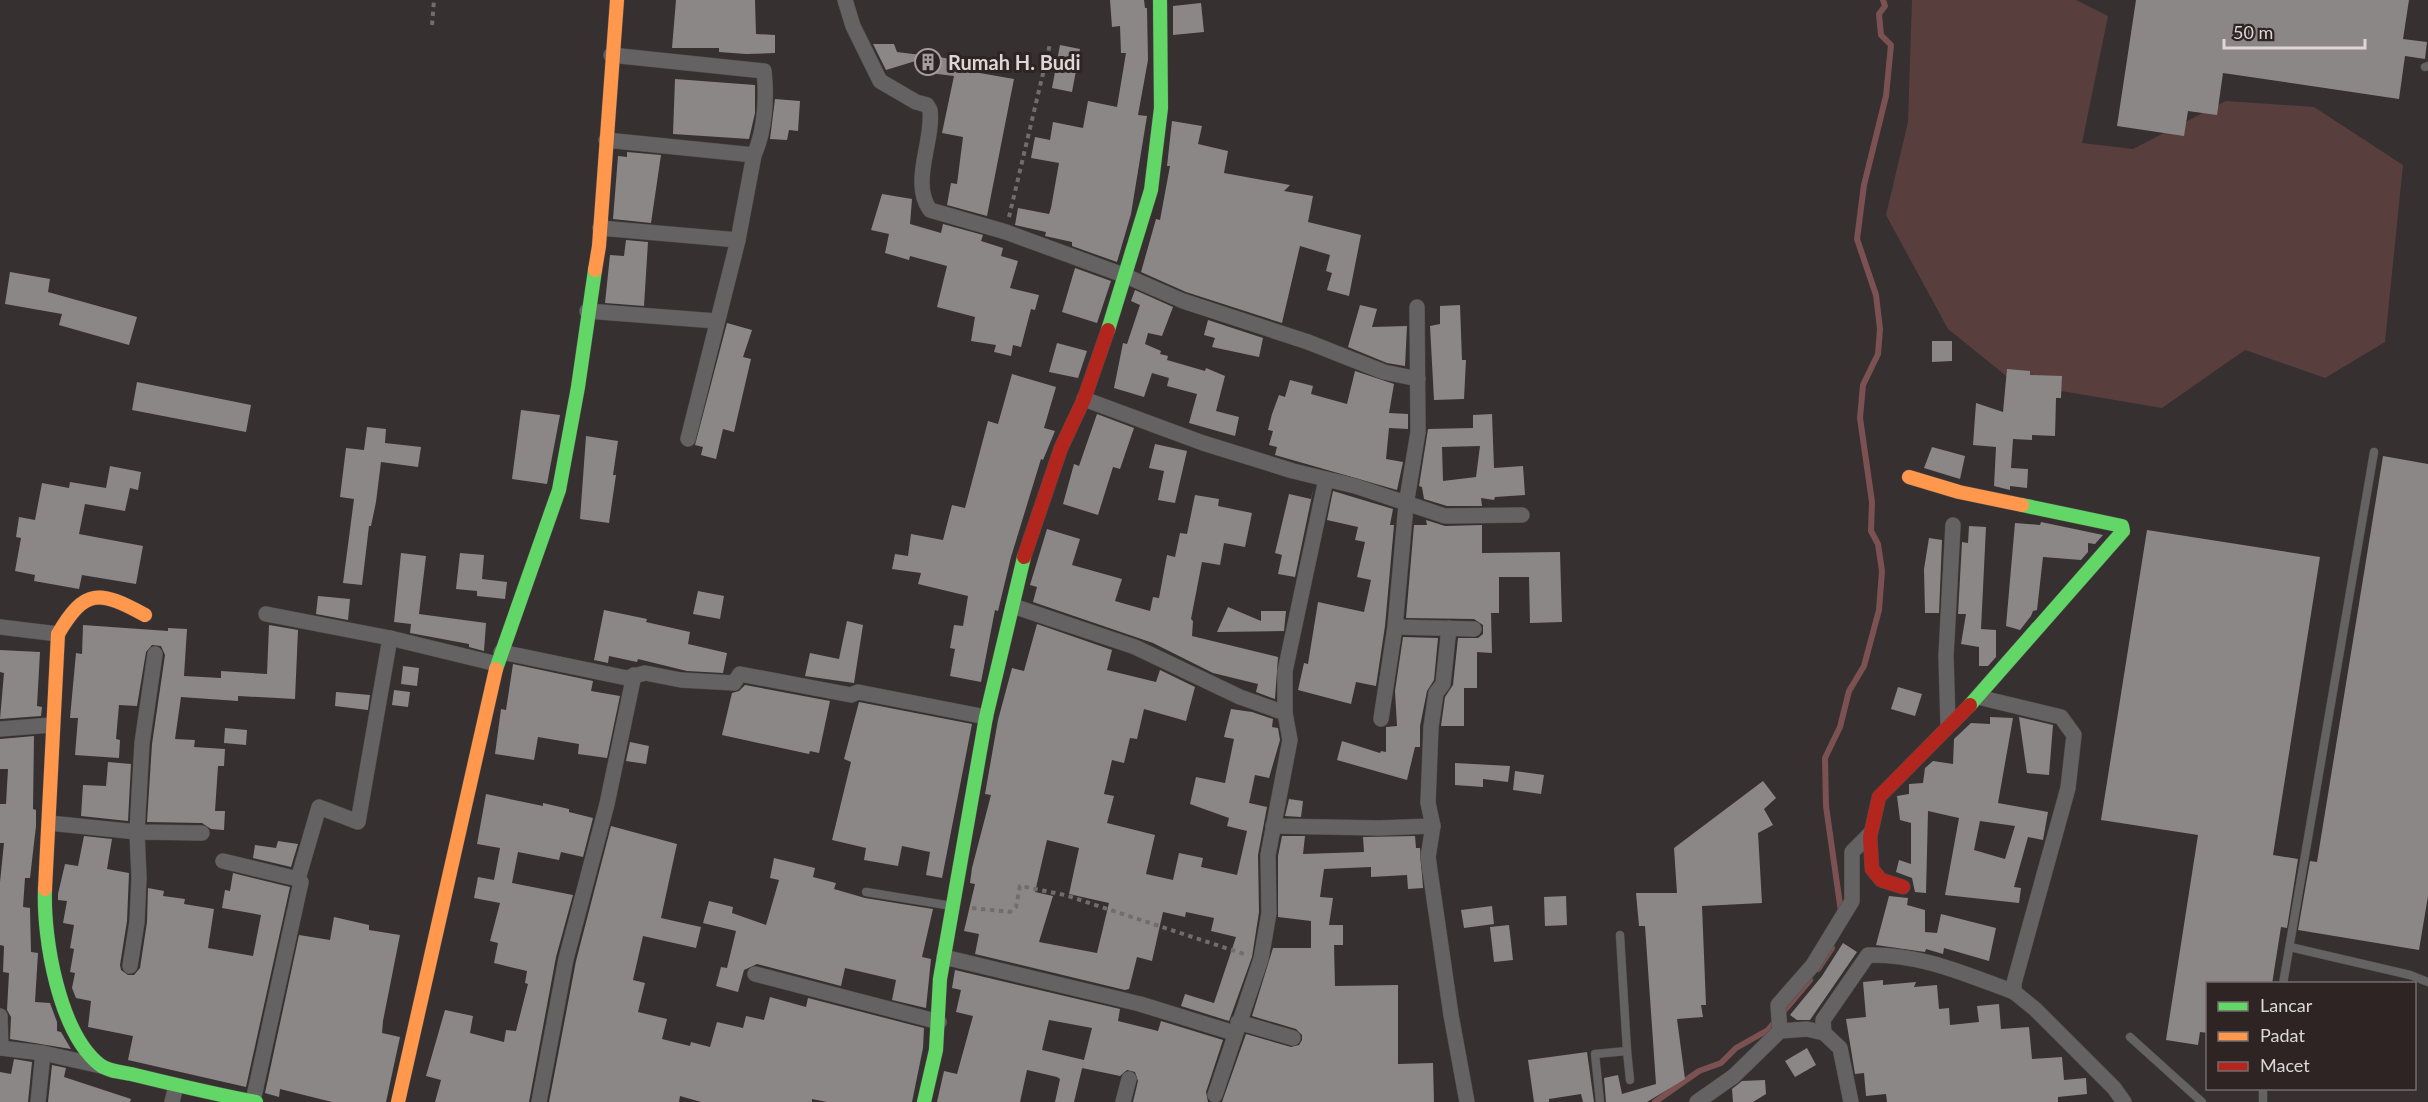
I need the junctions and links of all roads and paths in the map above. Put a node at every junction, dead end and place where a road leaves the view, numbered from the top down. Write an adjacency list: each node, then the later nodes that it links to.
1 (434, 0): 5 (path)
2 (617, 0): 7 (street)
3 (845, 0): 11 (street)
4 (1160, 0): 13 (street)
5 (432, 25)
6 (1050, 44): 11 (path)
7 (611, 55): 8 (street); 9 (street)
8 (606, 140): 9 (street); 10 (street)
9 (754, 155): 12 (street)
10 (600, 228): 12 (street); 15 (street)
11 (1006, 232): 13 (street)
12 (738, 240): 16 (street)
13 (1126, 276): 17 (street); 18 (street)
14 (1418, 307): 17 (street)
15 (587, 310): 16 (street); 36 (street)
16 (716, 321): 19 (street)
17 (1418, 379): 23 (street)
18 (1084, 399): 22 (street); 26 (street)
19 (688, 439)
20 (2374, 452): 57 (lane)
21 (1909, 477): 38 (street)
22 (1326, 479): 23 (street); 39 (street)
23 (1406, 505): 24 (street); 30 (street)
24 (1522, 515)
25 (1953, 525): 42 (street)
26 (1013, 606): 39 (street); 40 (street)
27 (266, 614): 34 (street)
28 (146, 615): 33 (street)
29 (0, 627): 33 (street)
30 (1395, 627): 31 (street); 41 (street)
31 (1449, 628): 32 (street); 47 (street)
32 (1474, 629)
33 (58, 634): 43 (street)
34 (390, 639): 36 (street); 52 (street)
35 (155, 654): 48 (street)
36 (499, 658): 37 (street); 83 (street)
37 (634, 675): 40 (street); 84 (street)
38 (1978, 697): 42 (street); 64 (street)
39 (1285, 713): 46 (street)
40 (986, 717): 55 (street)
41 (1381, 719)
42 (1948, 724): 50 (street)
43 (52, 725): 44 (street); 45 (street)
44 (0, 729)
45 (49, 823): 48 (street); 75 (street)
46 (1273, 826): 47 (street); 59 (street)
47 (1432, 826): 87 (street)
48 (137, 832): 49 (street); 60 (street)
49 (202, 833)
50 (1870, 834): 53 (street); 68 (street)
51 (223, 861): 52 (street)
52 (298, 879): 82 (street)
53 (1903, 887)
54 (866, 892): 55 (lane)
55 (953, 906): 58 (street); 59 (path)
56 (1620, 935): 73 (lane)
57 (2290, 947): 62 (lane); 63 (lane)
58 (944, 957): 66 (street); 67 (street)
59 (1261, 960): 67 (street)
60 (129, 966)
61 (755, 974): 66 (street)
62 (2283, 982)
63 (2428, 982)
64 (2014, 992): 69 (street); 91 (street)
65 (0, 1016): 72 (street)
66 (939, 1022): 85 (street)
67 (1236, 1027): 71 (street); 79 (street)
68 (1780, 1031): 69 (street); 89 (street)
69 (1824, 1033): 90 (street)
70 (2130, 1036): 92 (lane)
71 (1293, 1038)
72 (1, 1048): 74 (street)
73 (1627, 1051): 77 (lane); 88 (lane)
74 (44, 1053): 75 (street); 80 (street)
75 (101, 1066): 78 (street)
76 (1129, 1079): 86 (street)
77 (1630, 1080)
78 (176, 1086): 81 (street); 82 (street)
79 (1215, 1095)
80 (38, 1102)
81 (172, 1102)
82 (255, 1102)
83 (398, 1102)
84 (539, 1102)
85 (924, 1102)
86 (1123, 1102)
87 (1467, 1102)
88 (1600, 1102)
89 (1697, 1102)
90 (1851, 1102)
91 (2124, 1102)
92 (2202, 1102)

